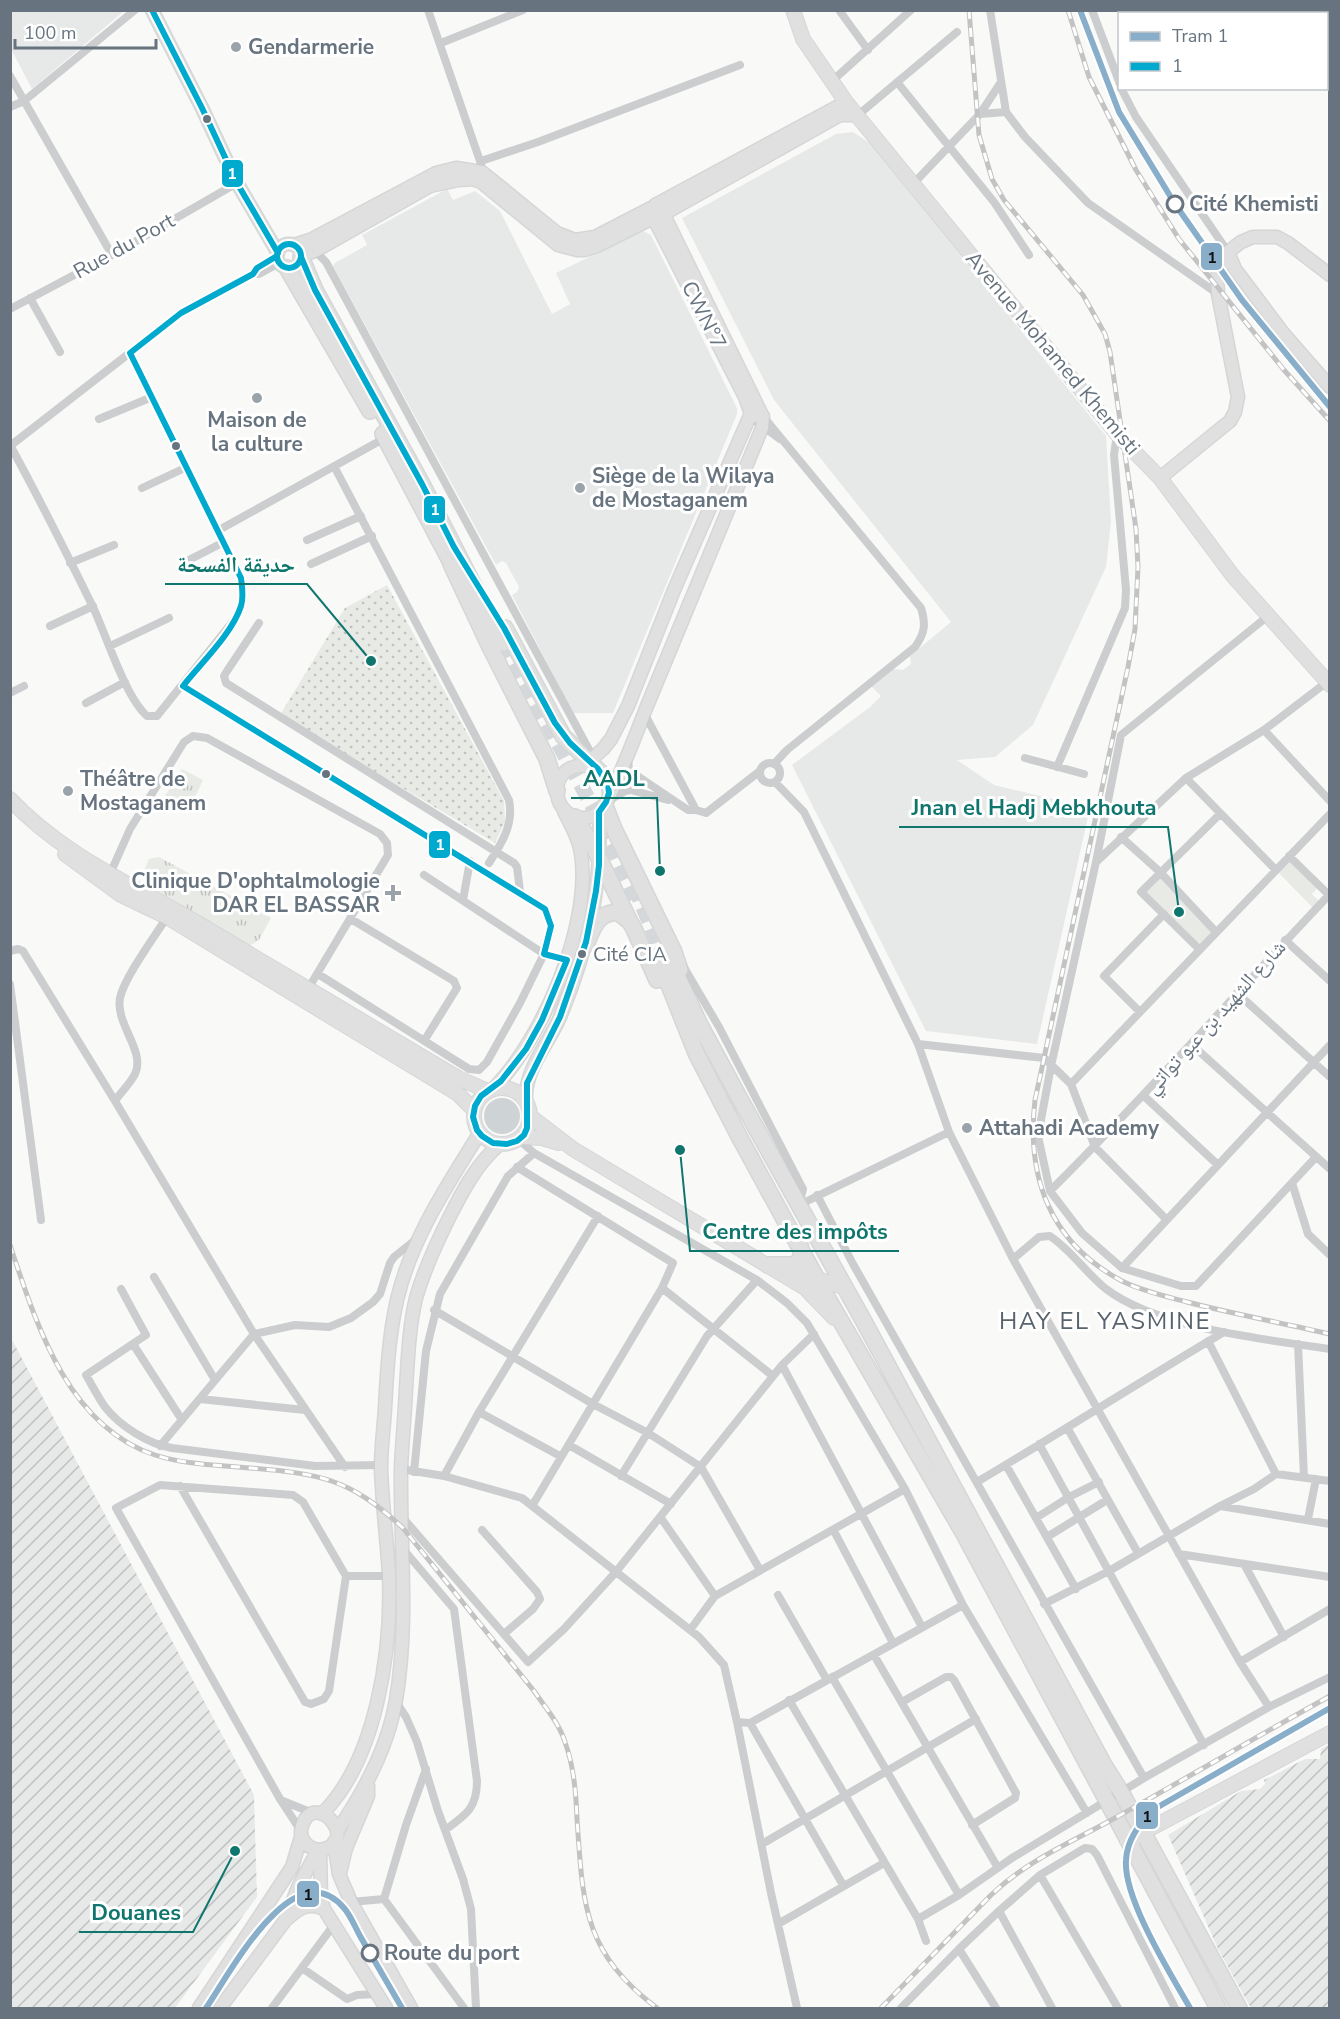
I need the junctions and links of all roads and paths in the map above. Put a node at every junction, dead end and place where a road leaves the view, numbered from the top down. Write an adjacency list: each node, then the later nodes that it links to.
1 (135, 10): 21 (street)
2 (152, 10): 29 (main road)
3 (428, 10): 12 (street)
4 (523, 10): 10 (street)
5 (793, 10): 18 (main road, Avenue Mohamed Khemisti)
6 (839, 10): 13 (street)
7 (911, 10): 13 (street)
8 (990, 10): 16 (street)
9 (1092, 10): 17 (street)
10 (502, 14): 12 (street)
11 (957, 32): 19 (street)
12 (441, 43): 28 (street)
13 (868, 50): 18 (street)
14 (740, 65): 28 (street)
15 (10, 76): 21 (street)
16 (1000, 81): 24 (street); 25 (street)
17 (1118, 81)
18 (831, 82): 22 (main road, Avenue Mohamed Khemisti)
19 (897, 82): 26 (street); 27 (street)
20 (1123, 90): 34 (street)
21 (24, 100): 23 (street); 35 (street)
22 (846, 102): 26 (main road, Avenue Mohamed Khemisti); 31 (main road)
23 (10, 106)
24 (1006, 112): 25 (street); 39 (street)
25 (980, 114): 27 (street)
26 (858, 116): 30 (main road, Avenue Mohamed Khemisti); 31 (main road)
27 (950, 147): 30 (street); 36 (street)
28 (481, 171): 31 (main road); 33 (main road); 33 (main road)
29 (237, 183): 32 (main road); 35 (street, Rue du Port)
30 (913, 184): 48 (main road, Avenue Mohamed Khemisti)
31 (656, 212): 46 (main road, CWN°7)
32 (263, 225): 33 (main road); 37 (main road)
33 (300, 250): 37 (main road); 37 (main road); 62 (highway); 84 (street)
34 (1228, 252): 38 (main road); 39 (main road); 44 (main road)
35 (112, 255): 40 (street, Rue du Port)
36 (1029, 255)
37 (280, 260): 43 (street); 49 (highway)
38 (1329, 275)
39 (1218, 294): 54 (main road)
40 (30, 298): 41 (street, Rue du Port); 42 (street)
41 (10, 309)
42 (60, 352)
43 (130, 353): 45 (street); 51 (street)
44 (1329, 387)
45 (152, 397): 47 (street); 52 (street)
46 (755, 417): 50 (street); 50 (street); 79 (main road); 84 (main road)
47 (99, 419)
48 (1117, 434): 54 (main road, Avenue Mohamed Khemisti); 85 (street)
49 (385, 438): 53 (street); 62 (highway)
50 (786, 443): 83 (street)
51 (11, 446): 64 (street)
52 (187, 467): 55 (street); 57 (street)
53 (335, 468): 56 (street); 57 (street)
54 (1160, 478): 67 (main road, Avenue Mohamed Khemisti)
55 (142, 488)
56 (361, 516): 58 (street); 59 (street)
57 (219, 530): 60 (street)
58 (372, 536): 65 (street); 101 (street)
59 (307, 540)
60 (224, 542): 63 (street); 76 (street)
61 (114, 545): 64 (street)
62 (450, 550): 71 (highway); 84 (highway); 90 (highway)
63 (185, 562)
64 (70, 563): 66 (street)
65 (311, 564)
66 (93, 606): 70 (street); 72 (street)
67 (1268, 616): 74 (main road, Avenue Mohamed Khemisti); 105 (street)
68 (169, 618): 72 (street)
69 (259, 623): 101 (street)
70 (51, 626)
71 (501, 644)
72 (110, 646): 73 (street)
73 (125, 682): 76 (street); 78 (street)
74 (1328, 684): 80 (street)
75 (24, 686): 77 (street)
76 (183, 686): 104 (street)
77 (10, 693)
78 (86, 703)
79 (644, 713): 81 (main road); 96 (street)
80 (1264, 730): 88 (street); 93 (street)
81 (628, 756): 92 (street); 94 (main road)
82 (1025, 758): 85 (street)
83 (774, 764): 86 (street); 89 (street)
84 (593, 765): 90 (main road); 94 (main road)
85 (1057, 767): 87 (street)
86 (760, 771): 89 (street); 96 (street)
87 (1084, 774)
88 (1186, 778): 97 (street); 100 (street)
89 (775, 782): 133 (street)
90 (557, 791): 95 (main road)
91 (11, 799): 109 (main road); 115 (main road)
92 (672, 800): 94 (street); 96 (street)
93 (1329, 801)
94 (605, 804): 99 (main road); 103 (main road); 123 (highway)
95 (562, 807): 99 (main road); 125 (main road)
96 (696, 810)
97 (1220, 814): 107 (street); 108 (street)
98 (1329, 814): 102 (street)
99 (575, 817): 103 (highway)
100 (1121, 837): 105 (street); 108 (street)
101 (497, 851): 106 (street); 111 (street)
102 (1289, 856): 107 (street); 112 (street)
103 (599, 859): 117 (highway); 120 (main road)
104 (470, 861): 111 (street); 113 (street)
105 (1096, 862): 138 (street)
106 (489, 863)
107 (1276, 870): 118 (street)
108 (1160, 872): 114 (street); 118 (street)
109 (110, 874): 116 (street); 129 (main road)
110 (424, 875): 113 (street)
111 (519, 891): 124 (street)
112 (1329, 895): 119 (street, شارع الشهيد بن عبو تواتي)
113 (464, 900): 124 (street)
114 (1164, 914): 121 (street); 131 (street)
115 (167, 917): 143 (street); 145 (main road)
116 (351, 919): 126 (street); 132 (street)
117 (630, 922): 120 (highway); 136 (highway)
118 (1216, 932): 121 (street)
119 (1285, 940): 127 (street); 130 (street, شارع الشهيد بن عبو تواتي)
120 (586, 945): 144 (main road)
121 (1199, 949): 131 (street)
122 (10, 951): 143 (street)
123 (664, 953): 136 (highway); 162 (highway); 162 (street)
124 (544, 954): 125 (street); 132 (street)
125 (567, 960): 141 (main road)
126 (318, 974): 129 (street); 132 (street)
127 (1329, 981)
128 (10, 984): 164 (street)
129 (308, 989): 141 (main road)
130 (1237, 993): 134 (street, شارع الشهيد بن عبو تواتي); 137 (street)
131 (1140, 1012): 140 (street)
132 (424, 1041)
133 (918, 1044): 138 (street); 148 (street)
134 (1191, 1044): 142 (street, شارع الشهيد بن عبو تواتي); 146 (street)
135 (1329, 1045): 137 (street)
136 (696, 1053): 167 (highway)
137 (1314, 1062): 139 (street); 146 (street)
138 (1050, 1066): 140 (street); 160 (street)
139 (1329, 1077)
140 (1071, 1084): 152 (street)
141 (491, 1089): 144 (main road); 145 (main road)
142 (1144, 1096): 152 (street, شارع الشهيد بن عبو تواتي); 156 (street)
143 (115, 1101): 182 (street)
144 (526, 1101): 147 (main road)
145 (474, 1110): 149 (main road)
146 (1267, 1112): 155 (street); 156 (street)
147 (530, 1116): 150 (main road); 153 (main road)
148 (949, 1132): 161 (street); 169 (street)
149 (479, 1134): 151 (main road); 166 (main road)
150 (519, 1138): 151 (main road); 153 (main road); 154 (street)
151 (500, 1144): 208 (main road)
152 (1095, 1147): 160 (street, شارع الشهيد بن عبو تواتي); 165 (street)
153 (573, 1149): 170 (main road)
154 (534, 1153): 157 (street); 174 (street)
155 (1317, 1157): 158 (street); 159 (street)
156 (1218, 1165): 165 (street)
157 (517, 1167): 163 (street); 178 (street)
158 (1329, 1169)
159 (1292, 1184): 168 (street); 171 (street)
160 (1050, 1191): 171 (street)
161 (818, 1195): 162 (street); 216 (street)
162 (799, 1205): 175 (highway)
163 (598, 1216): 176 (street); 188 (street)
164 (41, 1220)
165 (1167, 1220): 171 (street)
166 (420, 1237): 182 (street); 204 (main road)
167 (799, 1243): 170 (highway); 173 (highway)
168 (1329, 1255)
169 (1013, 1259): 181 (street); 194 (street)
170 (768, 1265): 173 (main road); 180 (main road)
171 (1122, 1268)
172 (154, 1277): 191 (street)
173 (818, 1279): 175 (main road); 180 (highway)
174 (757, 1280): 179 (street); 183 (street)
175 (844, 1287): 275 (highway)
176 (662, 1288): 179 (street); 193 (street)
177 (121, 1289): 185 (street)
178 (434, 1310): 188 (street); 209 (street)
179 (713, 1329): 190 (street); 199 (street)
180 (846, 1331): 278 (highway)
181 (1224, 1332): 184 (street); 186 (street)
182 (254, 1334): 191 (street); 195 (street)
183 (813, 1334): 189 (street); 219 (street)
184 (1208, 1341): 194 (street); 210 (street)
185 (133, 1344): 197 (street); 202 (street)
186 (1298, 1344): 187 (street); 213 (street)
187 (1329, 1349)
188 (514, 1357): 193 (street); 196 (street)
189 (782, 1365): 190 (street); 225 (street)
190 (773, 1376): 207 (street)
191 (215, 1380): 192 (street)
192 (200, 1399): 195 (street); 197 (street)
193 (593, 1404): 199 (street); 201 (street)
194 (1097, 1409): 198 (street); 235 (street)
195 (305, 1410): 206 (street)
196 (480, 1412): 203 (street); 211 (street)
197 (182, 1420): 202 (street)
198 (1068, 1429): 200 (street); 217 (street)
199 (648, 1433): 207 (street); 212 (street)
200 (1039, 1444): 205 (street); 220 (street)
201 (569, 1445): 203 (street); 212 (street)
202 (160, 1446): 206 (street)
203 (560, 1456): 223 (street)
204 (381, 1464): 206 (street); 244 (main road)
205 (1006, 1465): 216 (street); 229 (street)
206 (345, 1467)
207 (701, 1467): 222 (street); 240 (street)
208 (401, 1469): 209 (street); 227 (main road)
209 (414, 1472): 211 (street)
210 (1276, 1474): 213 (street); 224 (street)
211 (444, 1476): 223 (street)
212 (621, 1476): 222 (street)
213 (1304, 1477): 214 (street)
214 (1316, 1479): 215 (street); 230 (street)
215 (1329, 1481)
216 (977, 1482): 249 (street)
217 (1099, 1482): 220 (street); 221 (street)
218 (180, 1486): 243 (street); 243 (street); 277 (street)
219 (905, 1490): 225 (street); 250 (street)
220 (1069, 1497): 226 (street); 229 (street)
221 (1107, 1500): 226 (street); 237 (street)
222 (671, 1504): 228 (street)
223 (532, 1506): 242 (street)
224 (1220, 1506): 230 (street); 235 (street)
225 (862, 1514): 233 (street); 252 (street)
226 (1079, 1516): 234 (street); 241 (street)
227 (403, 1518): 236 (main road); 254 (street)
228 (661, 1518): 242 (street); 248 (street)
229 (1036, 1518): 234 (street)
230 (1308, 1519): 231 (street)
231 (1329, 1524)
232 (482, 1530): 254 (street)
233 (834, 1530): 240 (street); 256 (street)
234 (1047, 1537): 246 (street)
235 (1169, 1537): 237 (street); 238 (street)
236 (403, 1549): 263 (main road); 283 (street)
237 (1138, 1553): 241 (street)
238 (1179, 1554): 239 (street); 258 (street)
239 (1244, 1564): 245 (street); 255 (street)
240 (760, 1570): 248 (street)
241 (1109, 1571): 246 (street); 269 (street)
242 (615, 1573): 253 (street); 254 (street)
243 (346, 1576): 244 (street)
244 (389, 1576): 280 (main road)
245 (1329, 1577)
246 (1076, 1588): 249 (street)
247 (778, 1595): 260 (street)
248 (715, 1596): 253 (street)
249 (1044, 1604): 273 (street)
250 (963, 1605): 252 (street); 279 (street)
251 (1329, 1609): 255 (street)
252 (922, 1627): 256 (street)
253 (690, 1630): 266 (street)
254 (504, 1634)
255 (1284, 1637): 258 (street)
256 (893, 1643): 257 (street)
257 (874, 1655): 260 (street); 262 (street)
258 (1240, 1662): 264 (street)
259 (1329, 1677): 264 (street)
260 (829, 1678): 261 (street); 272 (street)
261 (789, 1700): 267 (street); 276 (street)
262 (902, 1701): 265 (street); 270 (street)
263 (396, 1702): 271 (street); 274 (main road)
264 (1269, 1707): 269 (street)
265 (976, 1719): 270 (street); 282 (street)
266 (737, 1722): 267 (street); 289 (street)
267 (750, 1723): 281 (street)
268 (1329, 1733): 285 (main road)
269 (1204, 1745): 273 (street)
270 (928, 1748): 272 (street); 282 (street)
271 (426, 1769): 283 (street); 297 (street)
272 (886, 1772): 276 (street); 296 (street)
273 (1144, 1778): 275 (street)
274 (368, 1781): 284 (main road); 287 (main road)
275 (1121, 1792): 278 (street); 285 (highway)
276 (845, 1795): 281 (street); 291 (street)
277 (280, 1799): 280 (street); 286 (street)
278 (1107, 1802): 279 (street); 288 (highway)
279 (1087, 1813): 292 (street)
280 (319, 1814): 286 (main road); 287 (main road)
281 (805, 1818): 289 (street); 295 (street)
282 (972, 1825): 292 (street)
283 (445, 1830): 317 (street)
284 (353, 1831): 287 (main road); 293 (main road)
285 (1143, 1833): 288 (main road); 323 (highway)
286 (301, 1834): 290 (main road); 311 (main road)
287 (336, 1837): 290 (main road); 293 (main road)
288 (1127, 1841): 322 (highway)
289 (762, 1844): 303 (street)
290 (319, 1850): 299 (main road); 302 (main road)
291 (884, 1863): 295 (street); 301 (street)
292 (998, 1868): 296 (street)
293 (339, 1874): 298 (main road)
294 (1040, 1875): 300 (street); 320 (street); 321 (street)
295 (843, 1885): 303 (street)
296 (959, 1895): 301 (street)
297 (384, 1899): 298 (street); 316 (street)
298 (351, 1902): 315 (main road)
299 (324, 1910): 302 (main road); 304 (main road)
300 (999, 1911): 306 (street); 319 (street)
301 (918, 1919): 305 (street)
302 (284, 1922): 312 (main road)
303 (778, 1924): 318 (street)
304 (333, 1926): 307 (street); 308 (main road)
305 (926, 1941)
306 (959, 1949): 309 (street); 310 (street)
307 (302, 1968): 308 (street); 313 (street)
308 (376, 1994): 314 (main road)
309 (907, 2007)
310 (991, 2007)
311 (199, 2008)
312 (220, 2008)
313 (272, 2008)
314 (386, 2008)
315 (411, 2008)
316 (464, 2008)
317 (476, 2008)
318 (797, 2008)
319 (1052, 2008)
320 (1118, 2008)
321 (1176, 2008)
322 (1218, 2008)
323 (1239, 2008)

